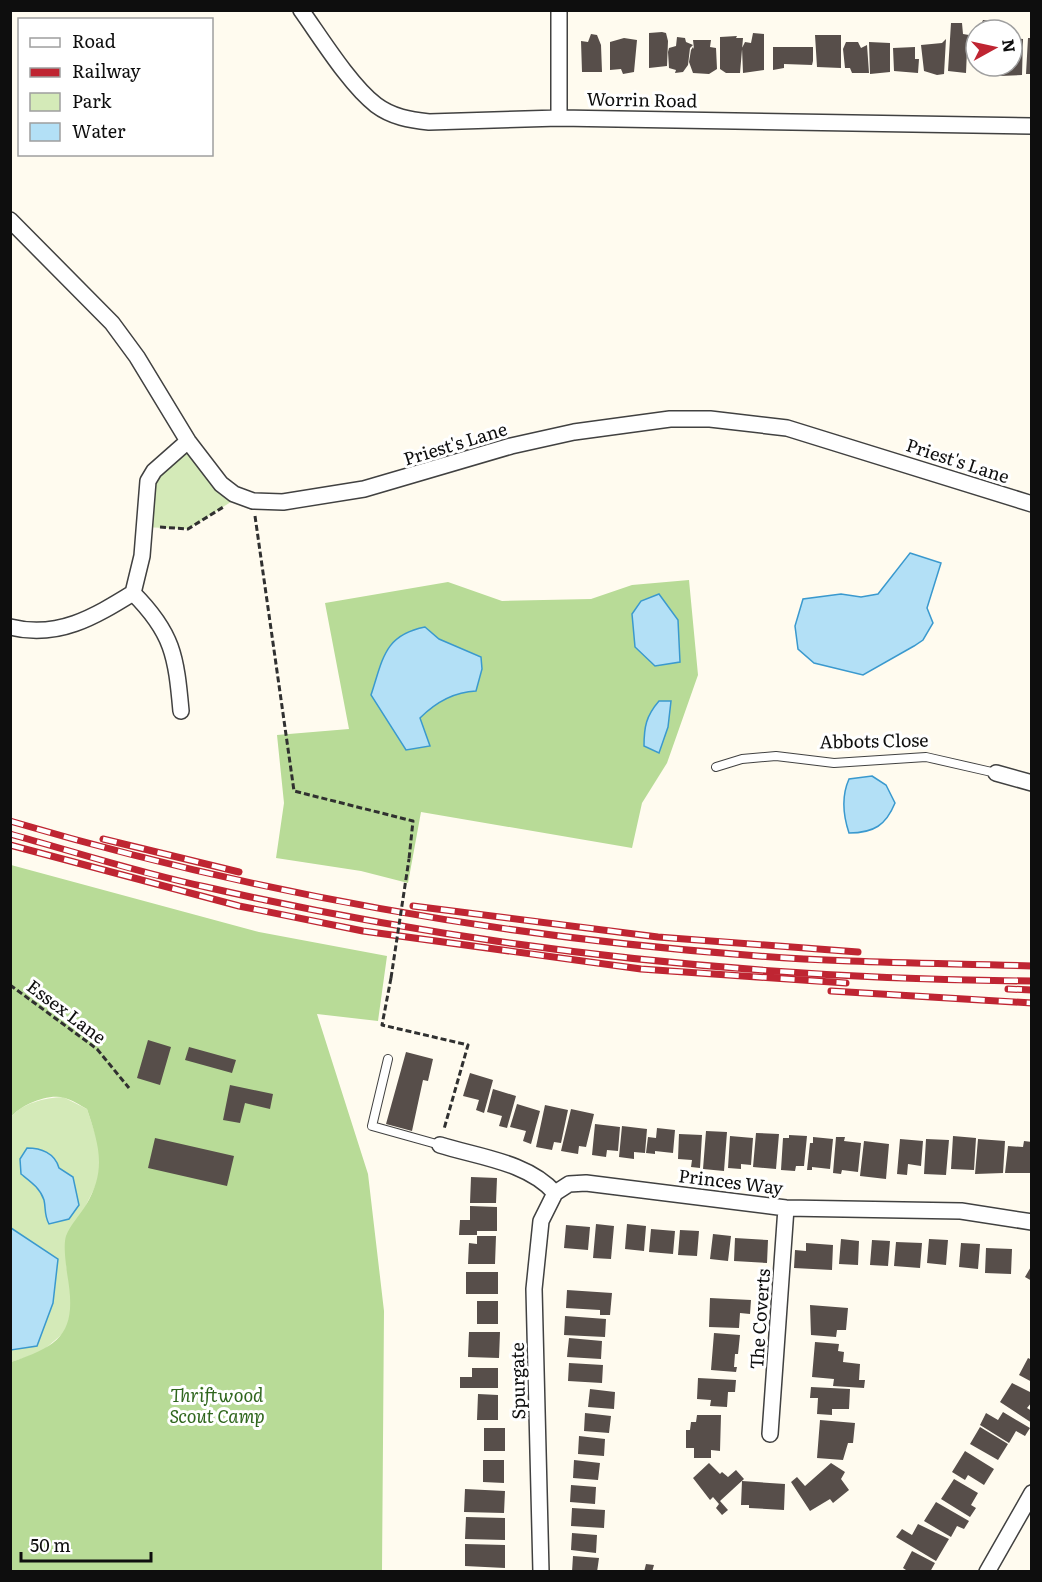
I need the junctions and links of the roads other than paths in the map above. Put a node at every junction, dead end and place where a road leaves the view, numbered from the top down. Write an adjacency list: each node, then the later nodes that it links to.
1 (301, 10): 3 (street, Worrin Road)
2 (559, 10): 3 (street)
3 (560, 118): 4 (street, Worrin Road)
4 (1032, 126)
5 (10, 220): 6 (street, Priest's Lane)
6 (188, 441): 7 (street, Priest's Lane); 8 (street)
7 (1032, 504)
8 (133, 593): 9 (street); 10 (street)
9 (10, 627)
10 (181, 711)
11 (716, 767): 12 (lane, Abbots Close)
12 (996, 773): 13 (street, Abbots Close)
13 (1032, 783)
14 (388, 1059): 15 (lane)
15 (440, 1145): 16 (street)
16 (555, 1193): 17 (street, Princes Way); 21 (street, Spurgate)
17 (786, 1208): 18 (street, Princes Way); 19 (street, The Coverts)
18 (1032, 1222)
19 (770, 1434)
20 (1032, 1493): 22 (street)
21 (542, 1572)
22 (987, 1572)

